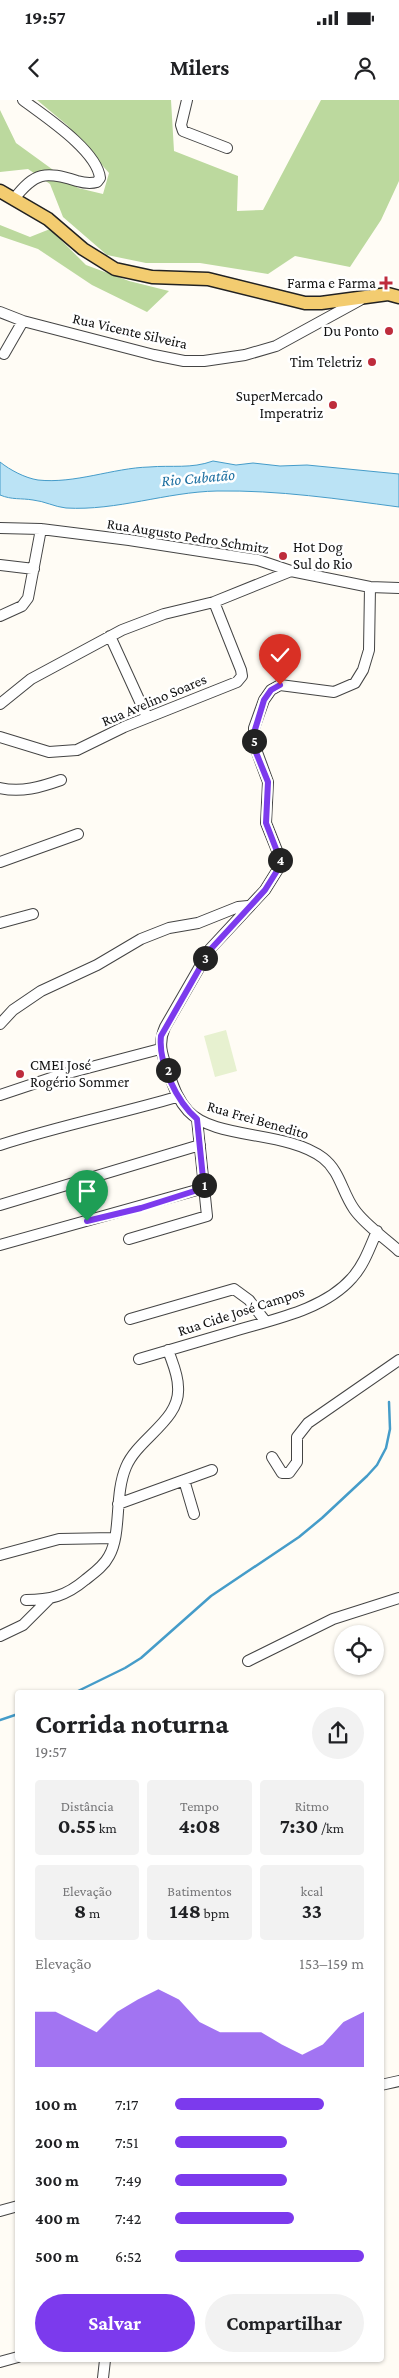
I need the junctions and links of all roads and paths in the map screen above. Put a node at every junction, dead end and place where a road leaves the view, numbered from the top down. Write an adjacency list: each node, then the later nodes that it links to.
1 (23, 100): 5 (street)
2 (187, 100): 3 (street)
3 (227, 148)
4 (0, 191): 5 (main road)
5 (14, 198): 7 (main road)
6 (399, 297): 7 (main road)
7 (361, 299): 9 (street, Rua Vicente Silveira)
8 (0, 312): 9 (street, Rua Vicente Silveira)
9 (23, 320): 10 (street)
10 (4, 354)
11 (0, 528): 12 (street, Rua Augusto Pedro Schmitz)
12 (41, 529): 14 (street); 15 (street, Rua Augusto Pedro Schmitz)
13 (0, 565): 14 (street)
14 (34, 569): 19 (street)
15 (292, 571): 16 (street, Rua Augusto Pedro Schmitz); 18 (street)
16 (370, 587): 17 (street, Rua Augusto Pedro Schmitz); 28 (street)
17 (399, 588)
18 (214, 602): 20 (street); 22 (street, Rua Avelino Soares)
19 (0, 616)
20 (110, 636): 21 (street); 22 (street)
21 (0, 704)
22 (147, 717): 23 (street, Rua Avelino Soares)
23 (0, 737)
24 (61, 780): 25 (street)
25 (0, 788)
26 (78, 834): 27 (street)
27 (0, 862)
28 (248, 906): 31 (street); 32 (street)
29 (33, 914): 30 (street)
30 (0, 923)
31 (0, 1024)
32 (160, 1049): 33 (street); 34 (street, Rua Frei Benedito)
33 (0, 1094)
34 (177, 1097): 35 (street, Rua Frei Benedito); 36 (street)
35 (197, 1119): 37 (street); 40 (street, Rua Frei Benedito)
36 (0, 1145)
37 (200, 1145): 38 (street); 39 (street)
38 (204, 1188): 41 (street); 42 (street)
39 (0, 1204)
40 (377, 1231): 43 (street, Rua Frei Benedito); 45 (street, Rua Cide José Campos)
41 (129, 1239)
42 (0, 1245)
43 (399, 1250)
44 (130, 1319): 45 (street)
45 (266, 1322): 46 (street, Rua Cide José Campos)
46 (168, 1350): 47 (street, Rua Cide José Campos); 52 (street)
47 (138, 1359)
48 (399, 1360): 49 (street)
49 (272, 1457)
50 (212, 1470): 51 (street)
51 (184, 1480): 52 (street); 53 (street)
52 (118, 1504): 54 (street)
53 (194, 1514)
54 (114, 1538): 55 (street); 56 (street)
55 (0, 1555)
56 (50, 1598): 58 (street); 59 (street)
57 (399, 1598): 60 (street)
58 (26, 1600)
59 (0, 1636)
60 (248, 1661)
61 (399, 2081): 62 (street)
62 (384, 2084)
63 (15, 2207): 64 (street)
64 (0, 2211)
65 (15, 2358): 66 (street)
66 (0, 2362)
67 (105, 2362): 68 (street)
68 (103, 2378)

